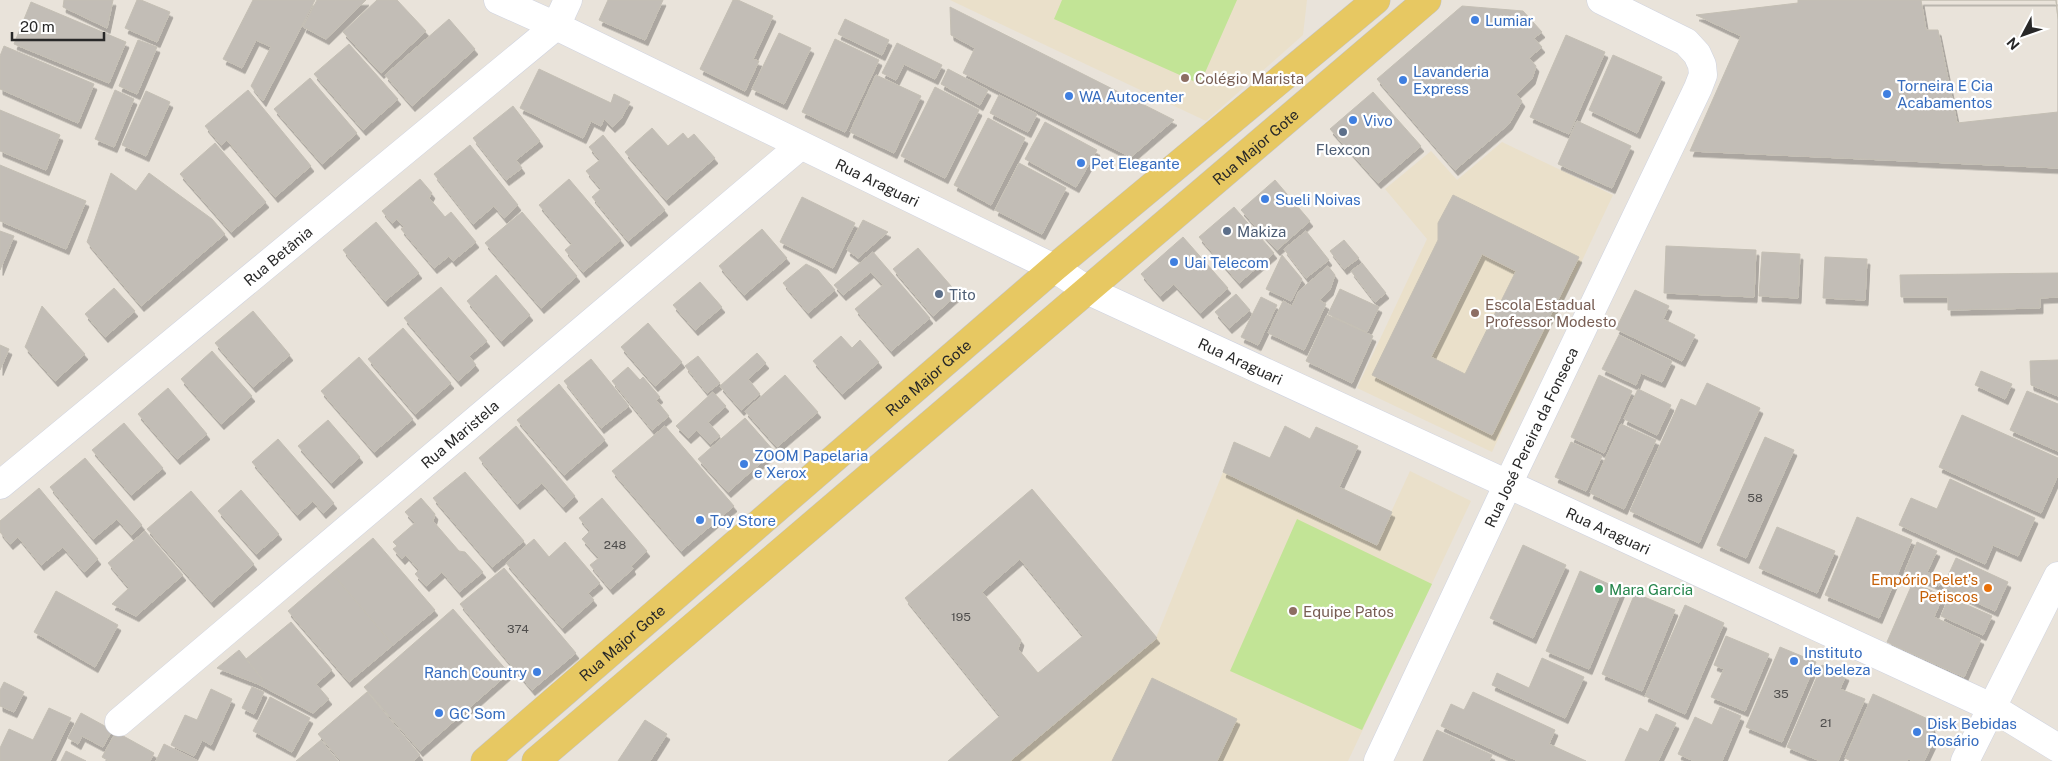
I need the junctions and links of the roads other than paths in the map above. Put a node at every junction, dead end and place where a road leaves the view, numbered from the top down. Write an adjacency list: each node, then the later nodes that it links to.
1 (498, 0): 6 (street, Rua Araguari)
2 (568, 0): 6 (street)
3 (1376, 0): 8 (main road, Rua Major Gote)
4 (1427, 0): 9 (main road, Rua Major Gote)
5 (1601, 0): 10 (street, Rua José Pereira da Fonseca)
6 (556, 26): 7 (street, Rua Araguari); 11 (street, Rua Betânia)
7 (800, 146): 8 (street, Rua Araguari); 14 (street, Rua Maristela)
8 (1054, 268): 9 (street, Rua Araguari); 16 (main road, Rua Major Gote)
9 (1087, 290): 10 (street, Rua Araguari); 17 (main road, Rua Major Gote)
10 (1508, 484): 13 (street, Rua Araguari); 18 (street, Rua José Pereira da Fonseca)
11 (0, 485)
12 (2058, 576): 13 (street)
13 (1991, 707): 15 (street, Rua Araguari); 19 (street)
14 (119, 722)
15 (2058, 748)
16 (485, 761)
17 (536, 761)
18 (1378, 761)
19 (1965, 761)

